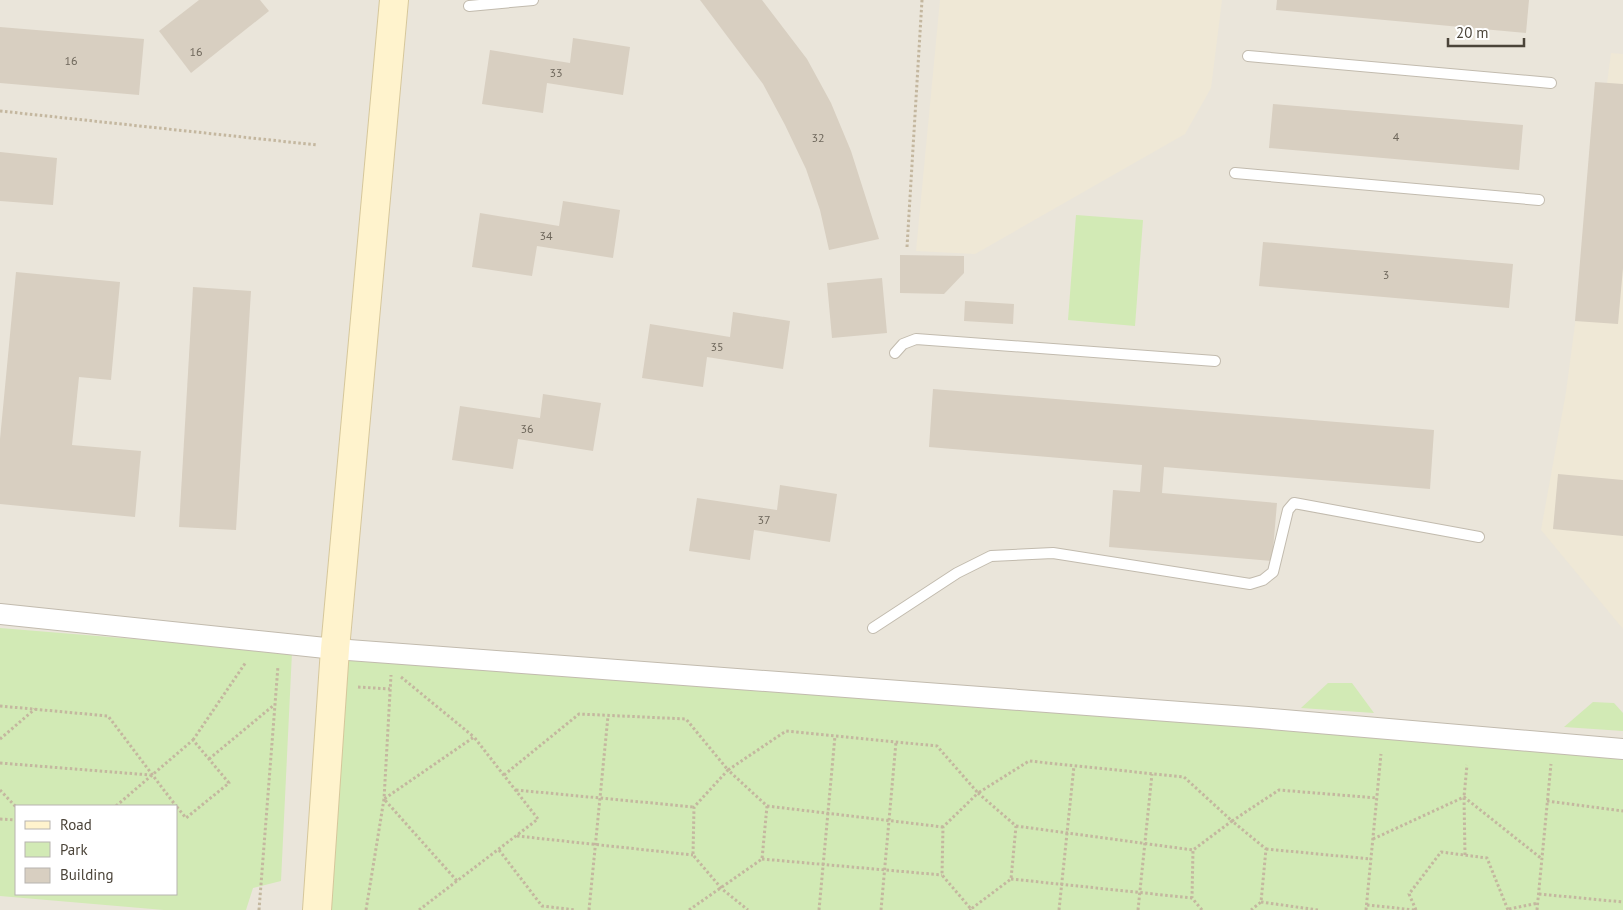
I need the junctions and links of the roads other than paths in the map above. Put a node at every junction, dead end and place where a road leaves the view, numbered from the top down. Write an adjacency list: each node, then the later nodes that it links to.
1 (394, 0): 13 (street)
2 (533, 0): 3 (lane)
3 (469, 6)
4 (1248, 56): 5 (lane)
5 (1551, 83)
6 (1235, 173): 7 (lane)
7 (1539, 200)
8 (895, 353): 9 (lane)
9 (1215, 362)
10 (1479, 537): 12 (lane)
11 (0, 614): 13 (street)
12 (873, 628)
13 (335, 649): 14 (street); 15 (street)
14 (1623, 749)
15 (317, 910)

